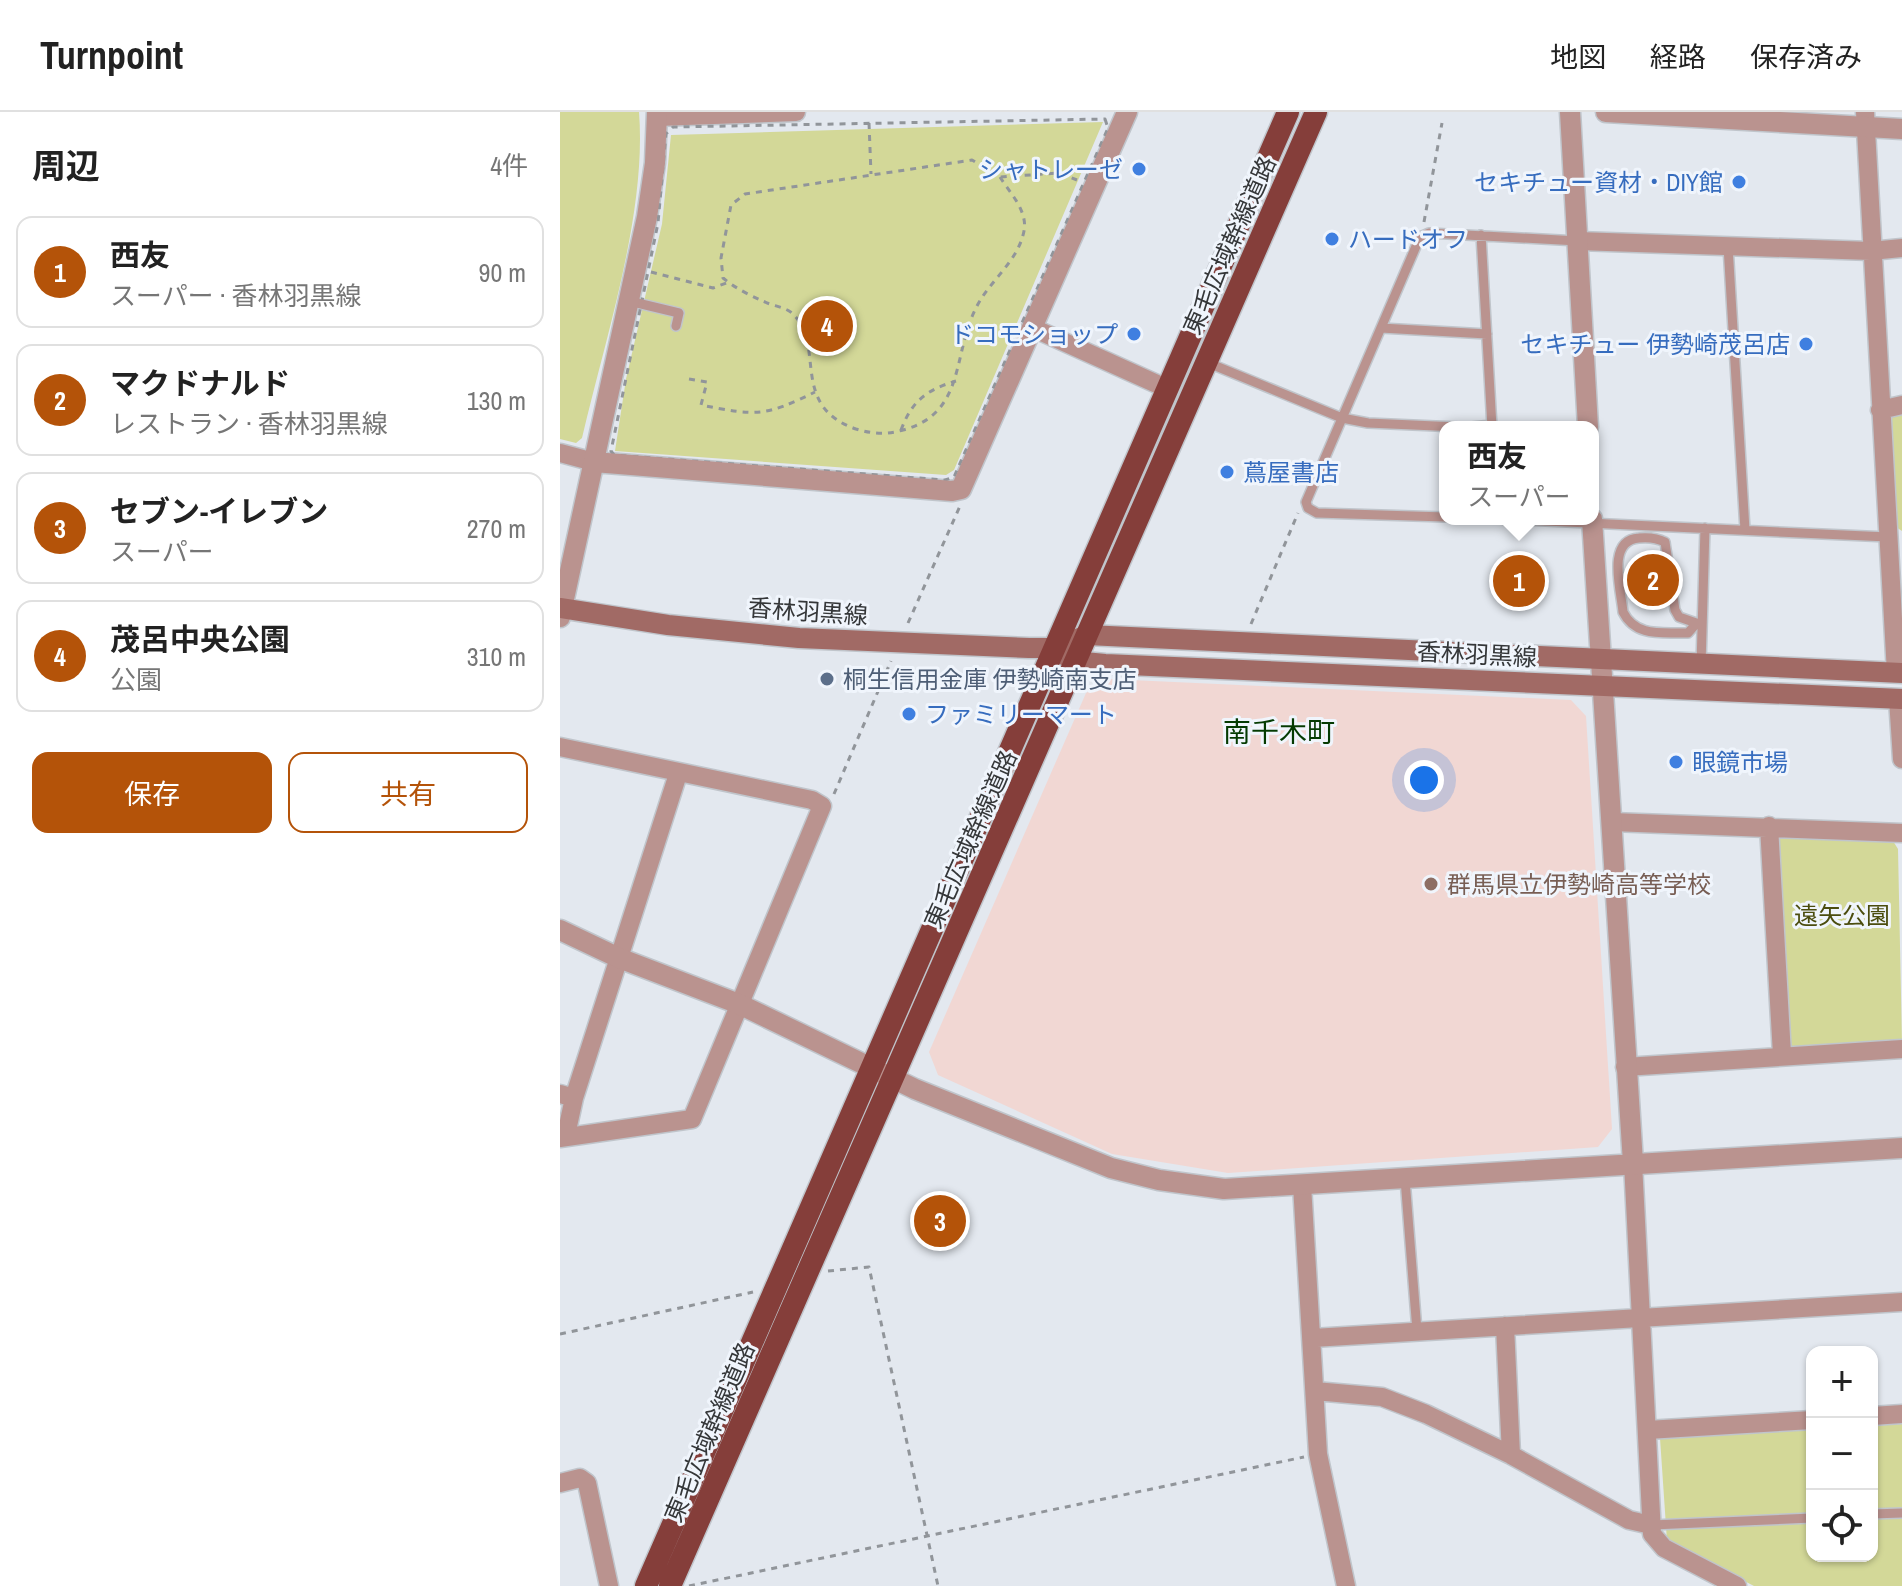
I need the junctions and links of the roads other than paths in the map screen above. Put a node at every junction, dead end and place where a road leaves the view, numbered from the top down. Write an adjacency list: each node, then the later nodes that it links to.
1 (796, 112): 7 (street)
2 (1127, 112): 17 (street)
3 (1288, 112): 21 (highway, 東毛広域幹線道路)
4 (1316, 112): 20 (highway, 東毛広域幹線道路)
5 (1570, 112): 11 (street)
6 (1606, 112): 8 (street)
7 (657, 114): 15 (street)
8 (1865, 120): 9 (street); 14 (street)
9 (1902, 129)
10 (1481, 235): 11 (lane); 18 (lane); 19 (lane)
11 (1578, 241): 12 (street); 26 (street)
12 (1728, 246): 14 (street); 34 (lane)
13 (1902, 248): 14 (street)
14 (1871, 251): 23 (street)
15 (634, 302): 16 (lane); 29 (street)
16 (676, 326)
17 (1033, 328): 21 (street); 29 (street)
18 (1381, 328): 19 (lane); 24 (lane)
19 (1487, 334): 25 (lane)
20 (1206, 362): 24 (lane); 38 (highway, 東毛広域幹線道路)
21 (1168, 389): 39 (highway, 東毛広域幹線道路)
22 (1902, 405): 23 (street)
23 (1880, 410): 35 (street)
24 (1342, 418): 27 (lane); 30 (lane)
25 (1492, 421)
26 (1588, 421)
27 (1439, 426)
28 (560, 453): 29 (street)
29 (594, 462): 36 (street)
30 (1439, 517)
31 (1599, 522): 33 (lane)
32 (1593, 525): 40 (street)
33 (1705, 528): 34 (lane); 37 (lane)
34 (1745, 530): 35 (lane)
35 (1895, 537): 43 (street)
36 (561, 611): 39 (main road, 香林羽黒線)
37 (1698, 625): 37 (lane); 42 (lane)
38 (1087, 635): 39 (main road, 香林羽黒線); 40 (main road, 香林羽黒線); 41 (highway, 東毛広域幹線道路)
39 (1054, 648): 41 (main road); 58 (highway, 東毛広域幹線道路)
40 (1601, 660): 42 (main road, 香林羽黒線); 44 (street)
41 (1074, 661): 44 (main road, 香林羽黒線); 59 (highway, 東毛広域幹線道路)
42 (1701, 665): 43 (main road, 香林羽黒線)
43 (1899, 673)
44 (1602, 686): 45 (main road, 香林羽黒線); 49 (street)
45 (1900, 699): 47 (street)
46 (560, 747): 48 (street)
47 (1902, 759)
48 (678, 774): 53 (street); 54 (street)
49 (1612, 822): 50 (street); 57 (street)
50 (1769, 826): 51 (street); 56 (street)
51 (1902, 833)
52 (560, 930): 53 (street)
53 (619, 958): 54 (street); 60 (street)
54 (739, 1004): 58 (street); 61 (street)
55 (1902, 1049): 56 (street)
56 (1782, 1055): 57 (street)
57 (1625, 1067): 63 (street)
58 (871, 1068): 59 (street); 83 (highway, 東毛広域幹線道路)
59 (893, 1079): 65 (street); 84 (highway, 東毛広域幹線道路)
60 (567, 1096): 61 (street)
61 (563, 1136)
62 (1902, 1148): 63 (street)
63 (1633, 1163): 64 (street); 67 (street)
64 (1405, 1178): 65 (street); 69 (lane)
65 (1302, 1185): 70 (street)
66 (1902, 1302): 67 (street)
67 (1640, 1321): 68 (street); 75 (street)
68 (1505, 1326): 69 (street); 76 (street)
69 (1417, 1331): 70 (street)
70 (1313, 1338): 71 (street)
71 (1315, 1391): 76 (street); 85 (street)
72 (1902, 1414): 73 (street)
73 (1878, 1416)
74 (1806, 1420): 75 (street)
75 (1647, 1430): 81 (street)
76 (1511, 1455): 81 (street)
77 (560, 1483): 82 (street)
78 (1902, 1513): 79 (lane)
79 (1878, 1514)
80 (1806, 1518): 81 (lane)
81 (1651, 1525): 86 (street)
82 (609, 1586)
83 (646, 1586)
84 (670, 1586)
85 (1346, 1586)
86 (1737, 1586)

